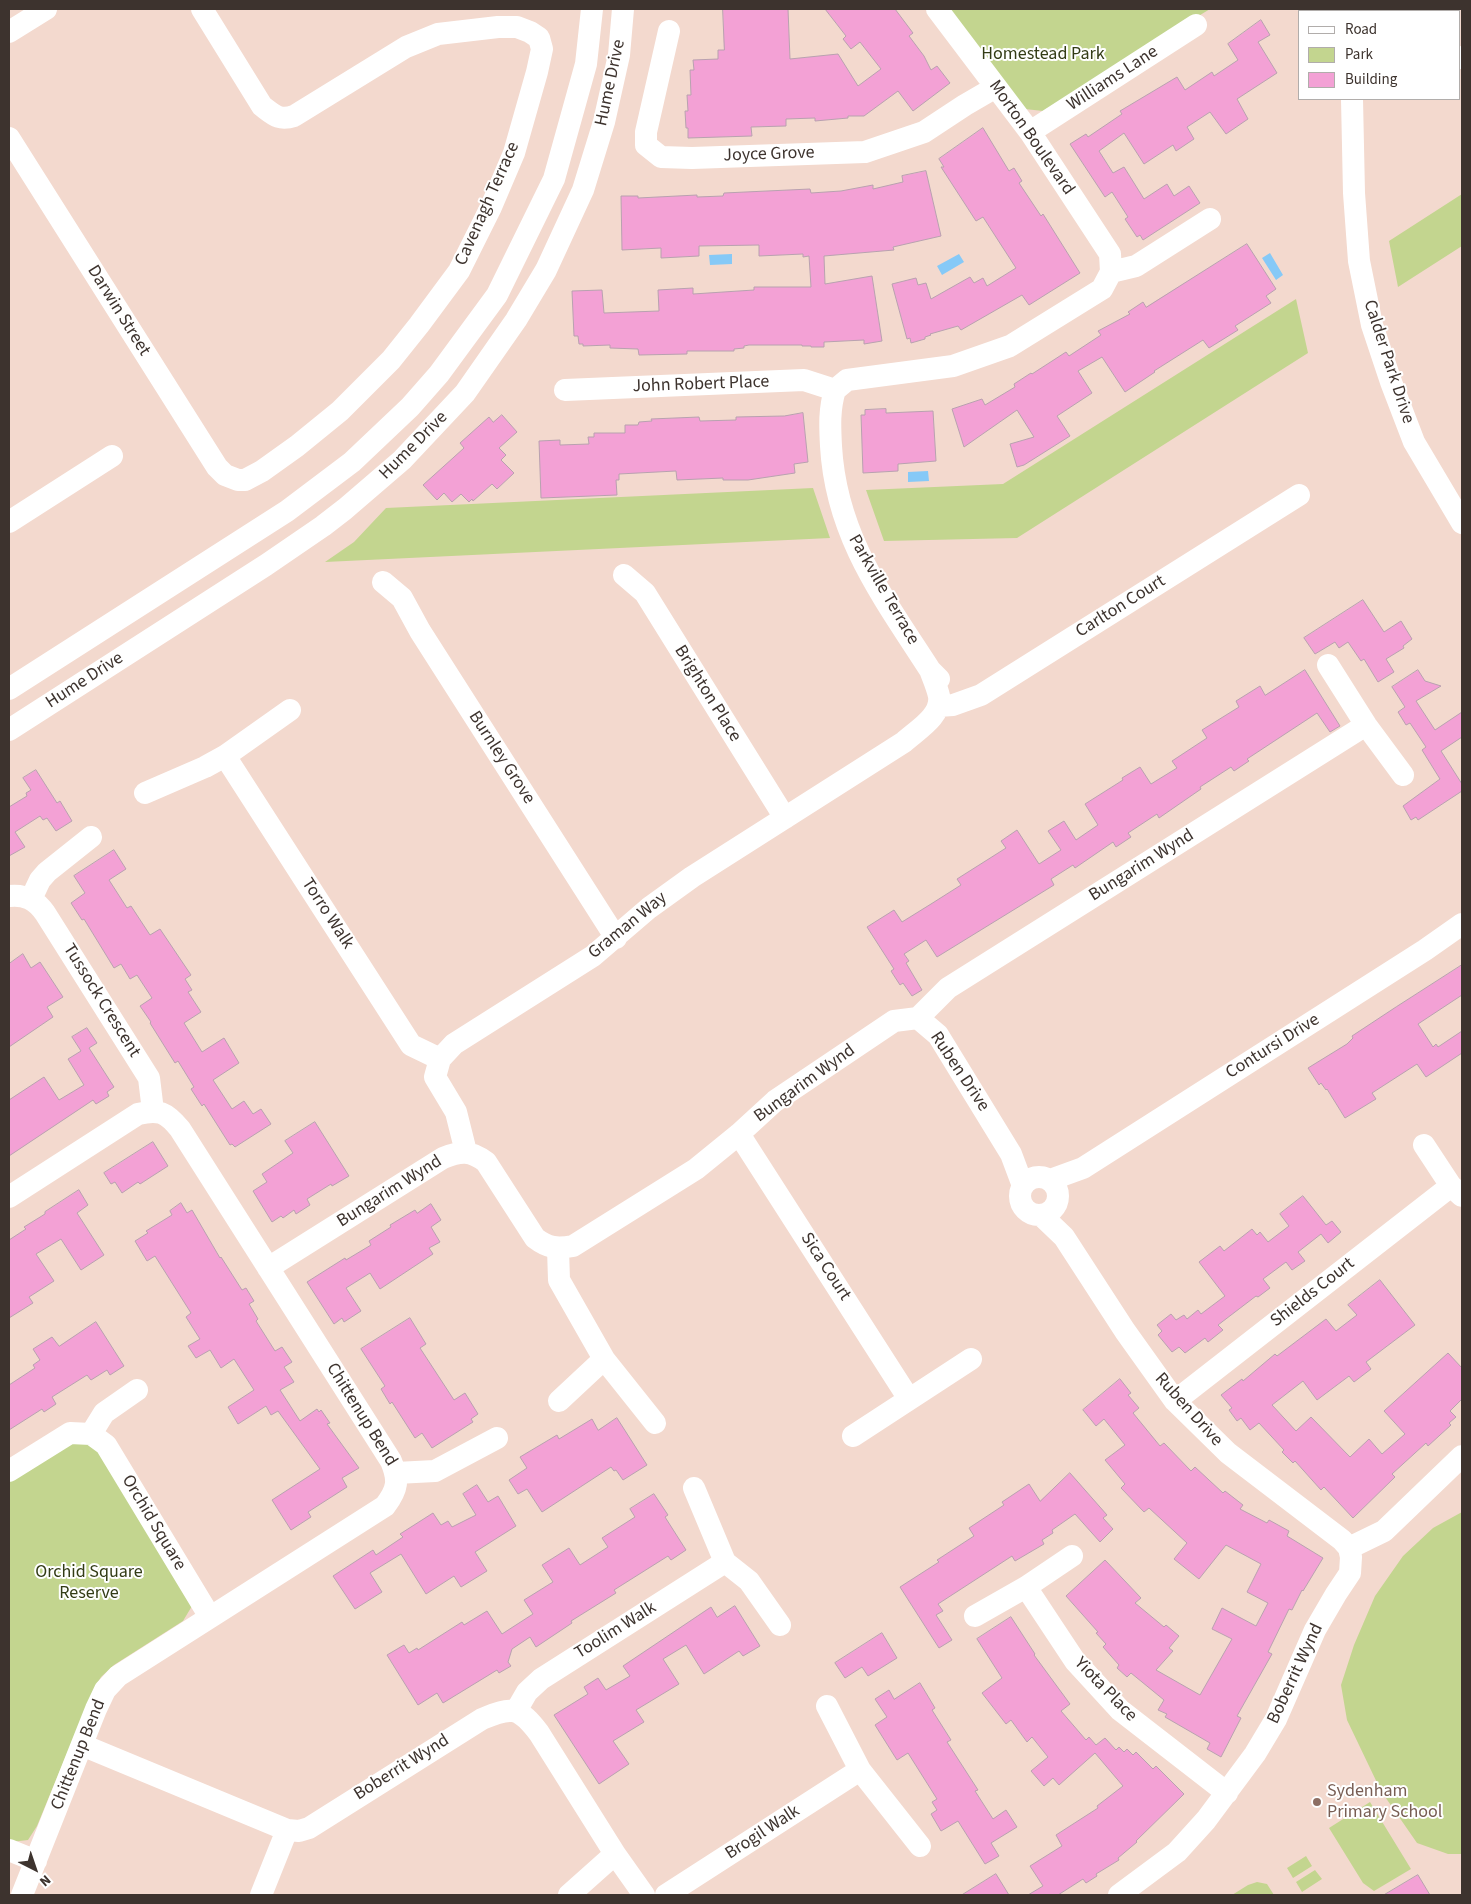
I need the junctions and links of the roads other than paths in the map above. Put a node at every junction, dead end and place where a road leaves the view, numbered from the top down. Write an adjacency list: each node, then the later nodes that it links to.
1 (46, 9): 8 (street)
2 (202, 9): 18 (street, Cavenagh Terrace)
3 (592, 9): 25 (street, Hume Drive)
4 (623, 9): 29 (street, Hume Drive)
5 (937, 9): 9 (street, Morton Boulevard)
6 (1196, 25): 11 (street, Williams Lane)
7 (669, 31): 9 (street, Joyce Grove)
8 (9, 32)
9 (996, 87): 11 (street, Morton Boulevard)
10 (1352, 100): 21 (street, Calder Park Drive)
11 (1030, 132): 14 (street, Morton Boulevard)
12 (9, 138): 18 (street, Darwin Street)
13 (1210, 219): 14 (street)
14 (1112, 272): 16 (street)
15 (565, 390): 16 (street, John Robert Place)
16 (835, 390): 26 (street, Parkville Terrace)
17 (112, 456): 20 (street)
18 (233, 478)
19 (1299, 495): 26 (street, Carlton Court)
20 (9, 522)
21 (1462, 523)
22 (624, 575): 33 (street, Brighton Place)
23 (383, 582): 38 (street, Burnley Grove)
24 (1328, 665): 28 (street)
25 (9, 689)
26 (946, 705): 33 (street, Graman Way)
27 (290, 710): 30 (street)
28 (1366, 725): 31 (street); 39 (street, Bungarim Wynd)
29 (9, 730)
30 (225, 756): 32 (street); 40 (street, Torro Walk)
31 (1403, 775)
32 (145, 793)
33 (785, 818): 38 (street, Graman Way)
34 (91, 837): 36 (street)
35 (9, 896): 36 (street)
36 (31, 899): 41 (street, Tussock Crescent)
37 (1462, 924): 46 (street, Contursi Drive)
38 (616, 938): 40 (street, Graman Way)
39 (918, 1018): 42 (street, Bungarim Wynd); 46 (street, Ruben Drive)
40 (440, 1059): 44 (street)
41 (153, 1111): 47 (street); 49 (street, Chittenup Bend)
42 (739, 1134): 48 (street, Bungarim Wynd); 53 (street, Sica Court)
43 (1424, 1145): 45 (street, Shields Court)
44 (466, 1152): 48 (street, Bungarim Wynd); 49 (street, Bungarim Wynd)
45 (1456, 1191): 55 (street, Shields Court)
46 (1044, 1193): 55 (street, Ruben Drive)
47 (9, 1198)
48 (558, 1249): 51 (street)
49 (268, 1268): 62 (street, Chittenup Bend)
50 (972, 1359): 53 (street)
51 (604, 1360): 54 (street); 56 (street)
52 (137, 1390): 57 (street)
53 (909, 1400): 58 (street)
54 (559, 1401)
55 (1175, 1401): 64 (street, Ruben Drive)
56 (655, 1423)
57 (91, 1434): 61 (street); 69 (street, Orchid Square)
58 (853, 1436)
59 (498, 1438): 62 (street)
60 (1462, 1456): 64 (street)
61 (9, 1471)
62 (396, 1473): 69 (street, Chittenup Bend)
63 (694, 1488): 66 (street)
64 (1349, 1548): 75 (street, Boberrit Wynd)
65 (1072, 1556): 67 (street)
66 (726, 1562): 70 (street); 72 (street, Toolim Walk)
67 (1026, 1587): 68 (street); 75 (street, Yiota Place)
68 (975, 1616)
69 (210, 1617): 73 (street, Chittenup Bend)
70 (780, 1625)
71 (827, 1706): 74 (street)
72 (516, 1711): 76 (street, Boberrit Wynd); 79 (street)
73 (82, 1745): 76 (street, Boberrit Wynd); 80 (street, Chittenup Bend)
74 (860, 1770): 77 (street); 85 (street, Brogil Walk)
75 (1227, 1793): 86 (street, Boberrit Wynd)
76 (286, 1830): 82 (street)
77 (920, 1846)
78 (9, 1850): 80 (street)
79 (615, 1854): 83 (street); 84 (street)
80 (36, 1861): 81 (street, Chittenup Bend)
81 (22, 1895)
82 (261, 1895)
83 (569, 1895)
84 (644, 1895)
85 (666, 1895)
86 (1119, 1895)

